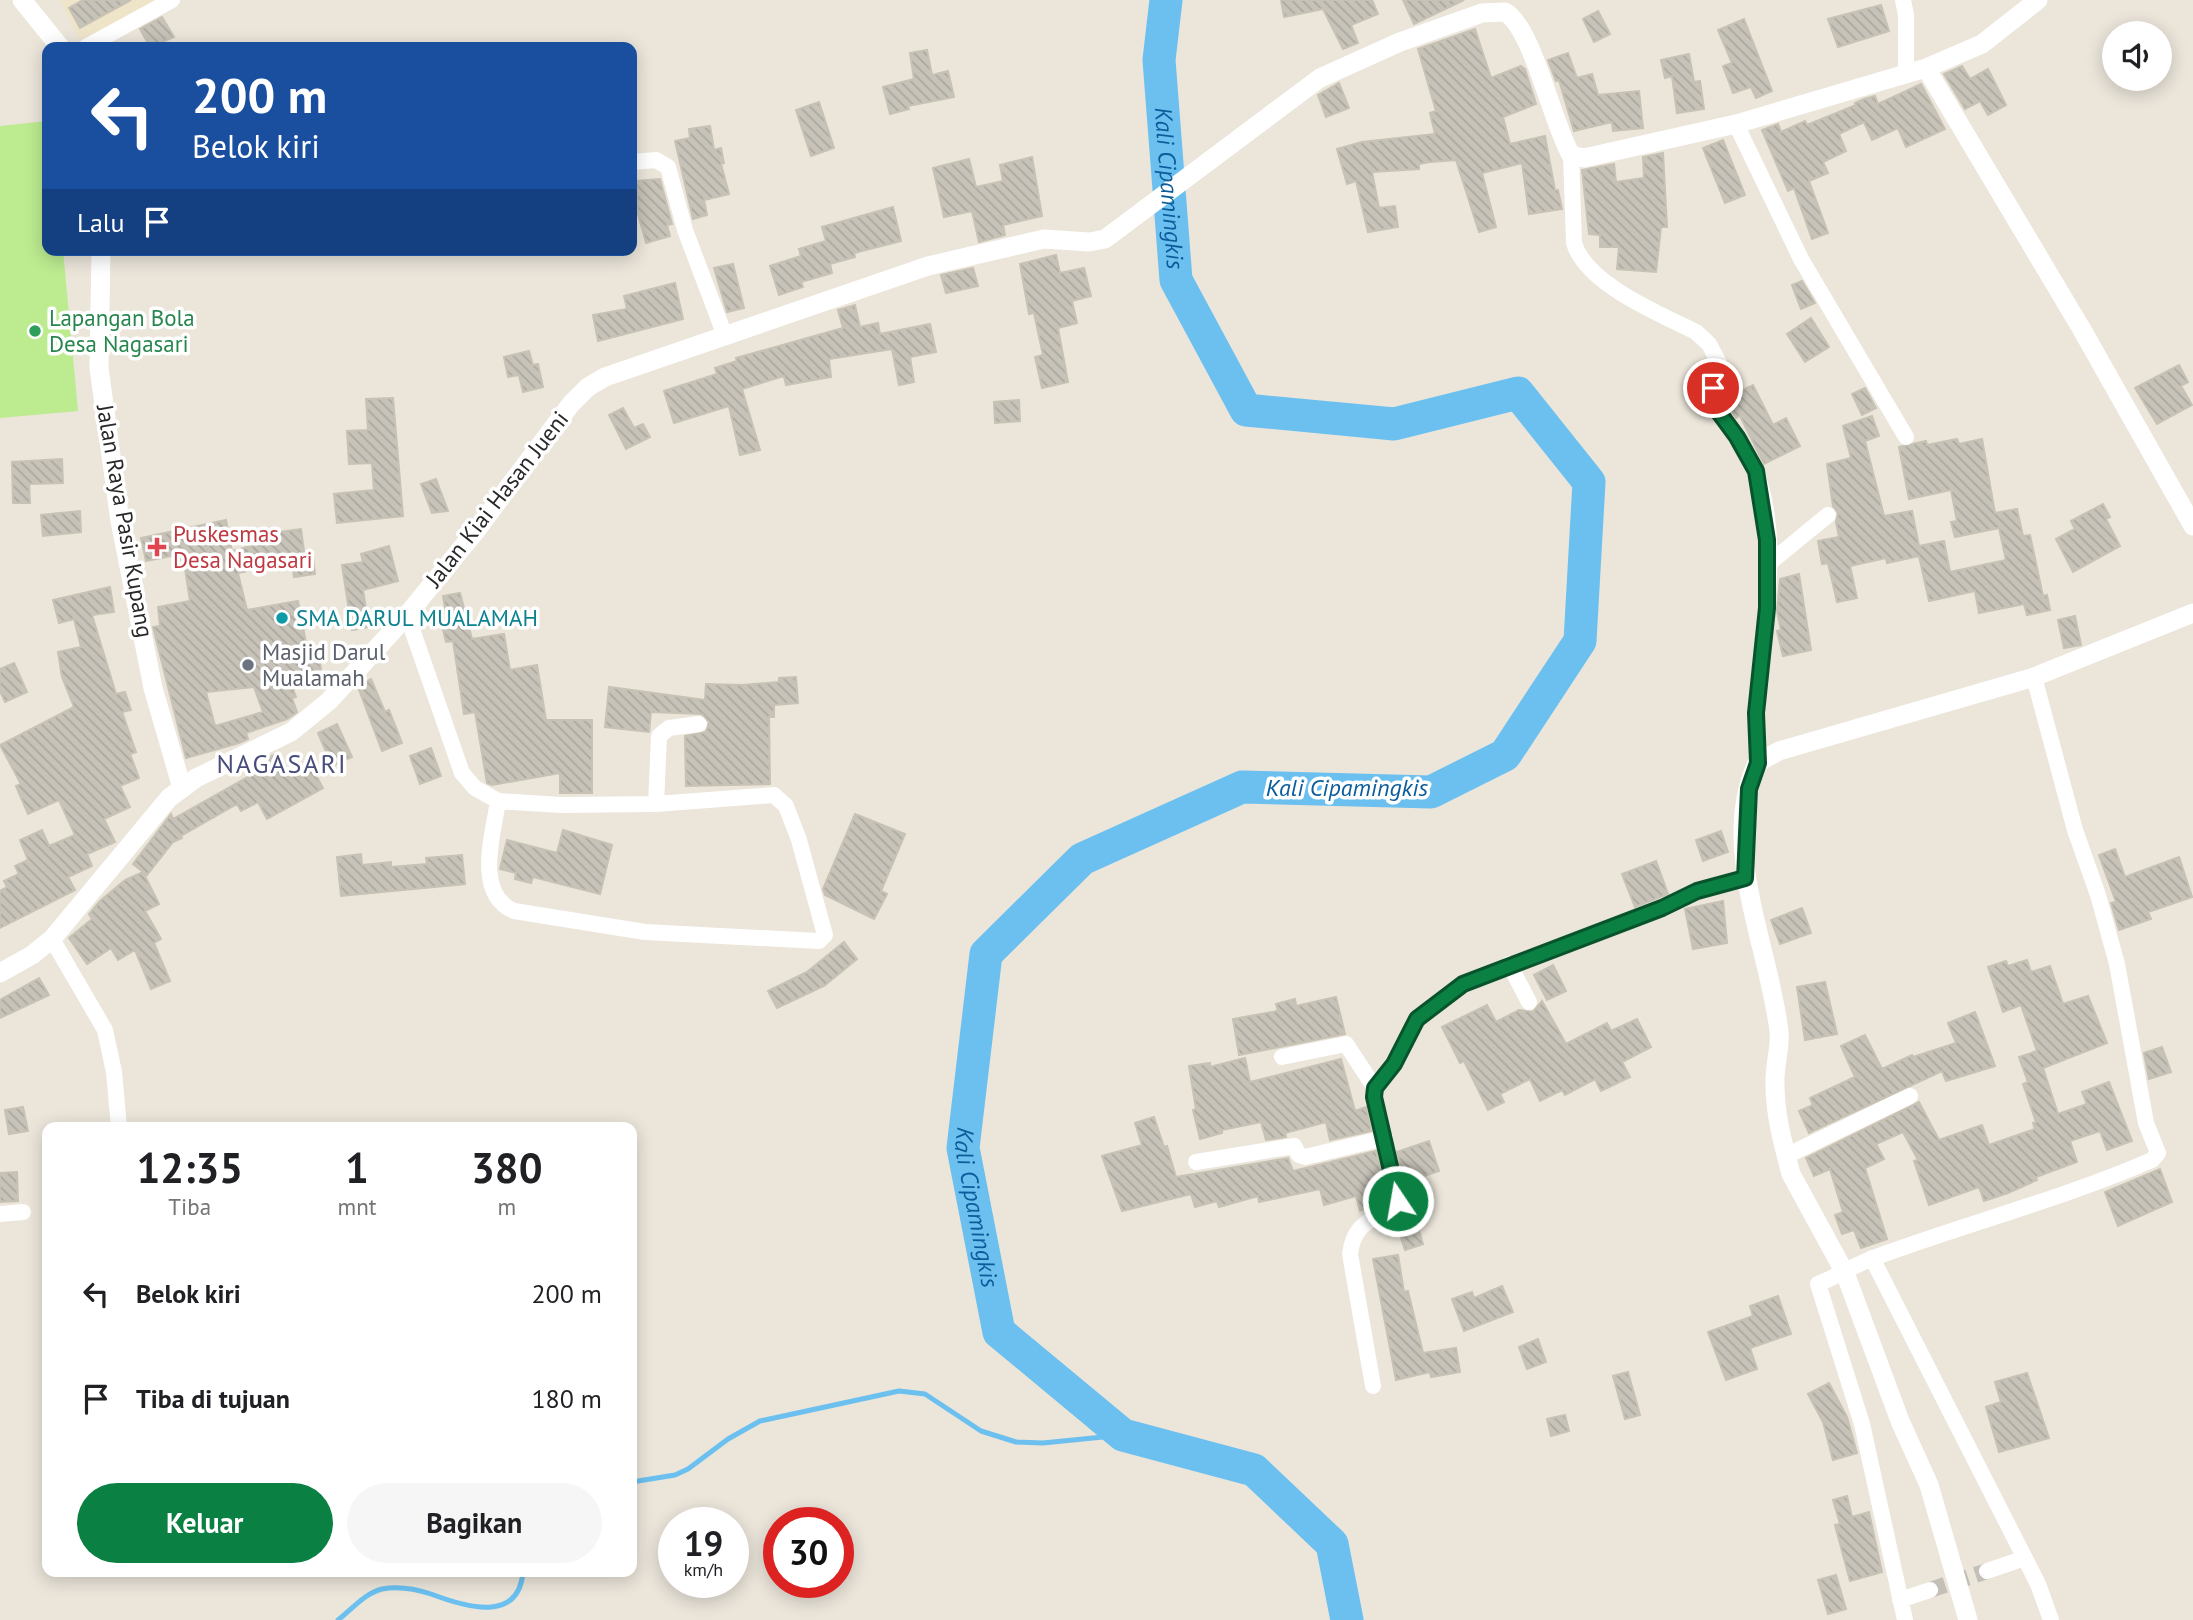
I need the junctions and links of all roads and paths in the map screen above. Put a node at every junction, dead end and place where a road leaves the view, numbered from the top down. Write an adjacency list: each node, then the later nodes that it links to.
1 (22, 0): 5 (street)
2 (172, 0): 6 (street)
3 (1903, 0): 8 (street)
4 (2038, 0): 7 (street)
5 (56, 42)
6 (95, 42)
7 (1926, 68): 8 (street); 16 (street)
8 (1906, 74): 9 (street)
9 (1736, 124): 10 (street); 14 (street)
10 (1571, 155): 13 (street, Jalan Kiai Hasan Jueni); 17 (street)
11 (637, 162): 13 (street)
12 (101, 256): 23 (street, Jalan Raya Pasir Kupang)
13 (725, 336): 19 (street, Jalan Kiai Hasan Jueni)
14 (1906, 437)
15 (1828, 515): 17 (street)
16 (2193, 526)
17 (1767, 565): 22 (street)
18 (2193, 613): 20 (street)
19 (407, 615): 23 (street, Jalan Kiai Hasan Jueni); 24 (street)
20 (2034, 677): 22 (street); 40 (street)
21 (699, 724): 25 (street)
22 (1758, 763): 26 (street)
23 (182, 788): 27 (street, Jalan Kiai Hasan Jueni)
24 (498, 801): 25 (street); 25 (street)
25 (656, 804)
26 (1745, 878): 28 (street); 36 (street)
27 (52, 939): 29 (street, Jalan Kiai Hasan Jueni); 34 (street)
28 (1509, 964): 30 (street); 32 (street)
29 (0, 973)
30 (1529, 1002)
31 (1282, 1057): 32 (street)
32 (1375, 1088): 35 (street)
33 (1910, 1096): 36 (street)
34 (119, 1122)
35 (1385, 1138): 37 (street); 42 (street)
36 (1786, 1156): 41 (street)
37 (1196, 1162)
38 (23, 1212): 39 (street)
39 (0, 1214)
40 (1872, 1258): 41 (street); 43 (street)
41 (1845, 1273): 46 (street); 48 (street)
42 (1373, 1386)
43 (2025, 1558): 44 (street); 49 (street)
44 (1987, 1571)
45 (1930, 1590): 46 (street)
46 (1900, 1600): 47 (street)
47 (1905, 1620)
48 (1968, 1620)
49 (2051, 1620)

